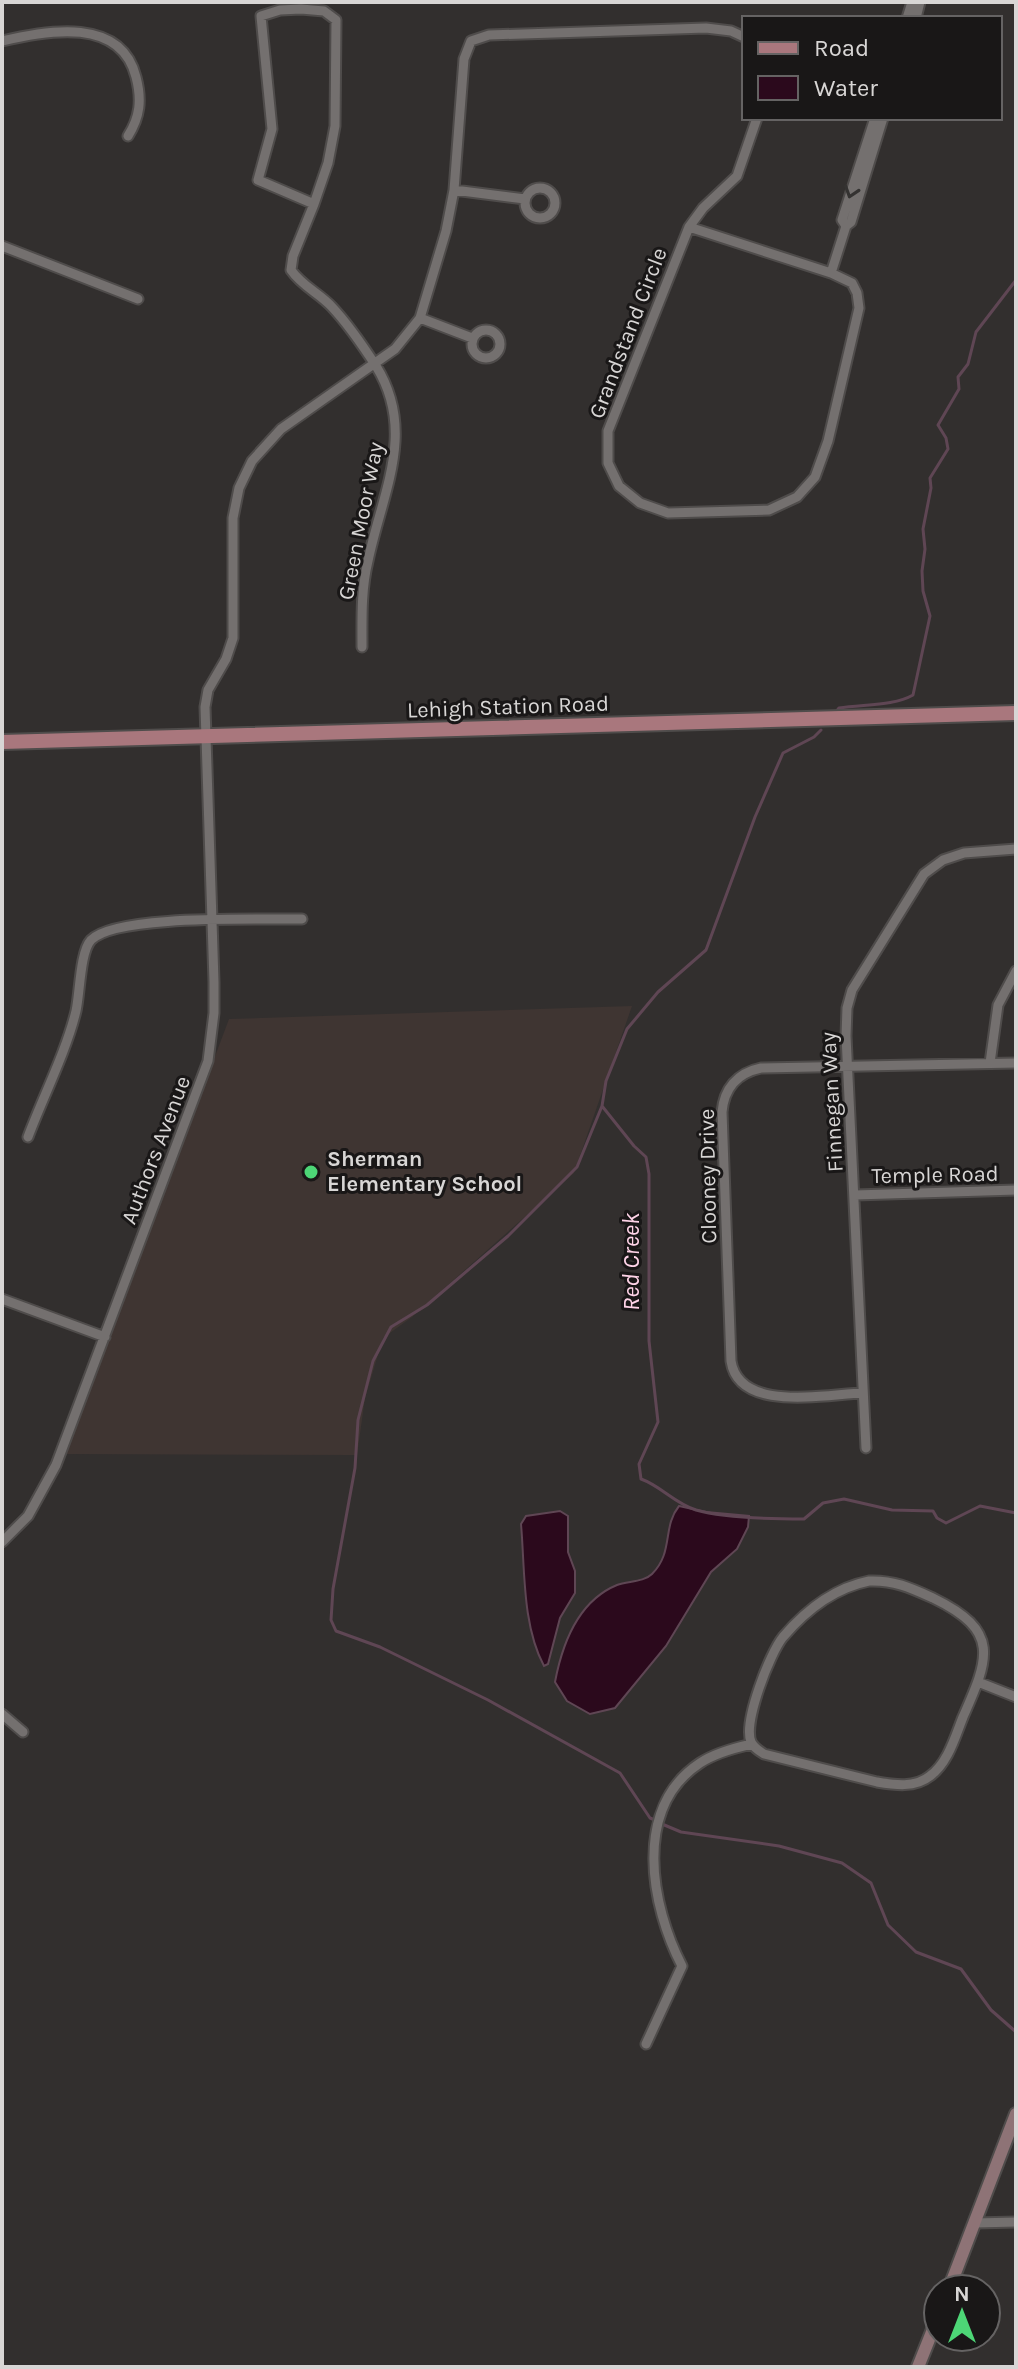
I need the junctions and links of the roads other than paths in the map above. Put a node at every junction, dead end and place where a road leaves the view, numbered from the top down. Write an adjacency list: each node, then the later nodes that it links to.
1 (742, 36): 7 (street)
2 (2, 41): 6 (street)
3 (756, 120): 11 (street, Grandstand Circle)
4 (874, 120): 10 (street, one-way to 10)
5 (882, 120): 10 (street)
6 (128, 136)
7 (454, 190): 8 (street); 15 (street)
8 (525, 199)
9 (314, 204): 9 (street, Green Moor Way); 17 (street, Green Moor Way)
10 (846, 226): 13 (street)
11 (689, 227): 13 (street, Grandstand Circle); 13 (street, Grandstand Circle)
12 (2, 246): 14 (street)
13 (831, 273)
14 (138, 299)
15 (420, 318): 16 (street); 17 (street, Authors Avenue)
16 (472, 338)
17 (375, 365): 18 (street, Green Moor Way); 20 (street, Authors Avenue)
18 (362, 647)
19 (1016, 713): 20 (main road, Lehigh Station Road)
20 (208, 738): 21 (main road, Lehigh Station Road); 24 (street, Authors Avenue)
21 (2, 742)
22 (1016, 849): 28 (street, Finnegan Way)
23 (302, 919): 24 (street)
24 (213, 921): 29 (street); 33 (street, Authors Avenue)
25 (1016, 971): 26 (street)
26 (990, 1063): 27 (street, Clooney Drive); 28 (street, Clooney Drive)
27 (1016, 1063)
28 (848, 1065): 31 (street, Finnegan Way); 34 (street, Clooney Drive)
29 (28, 1137)
30 (1016, 1190): 31 (street, Temple Road)
31 (855, 1195): 34 (street, Finnegan Way)
32 (2, 1299): 33 (street)
33 (105, 1337): 36 (street, Authors Avenue)
34 (863, 1393): 35 (street, Finnegan Way)
35 (866, 1448)
36 (2, 1542)
37 (978, 1682): 38 (street); 41 (street); 41 (street)
38 (1016, 1697)
39 (2, 1714): 40 (street)
40 (23, 1732)
41 (752, 1744): 42 (street)
42 (646, 2044)
43 (1016, 2114): 45 (main road)
44 (1016, 2222): 45 (street)
45 (975, 2223): 46 (main road)
46 (955, 2273)

